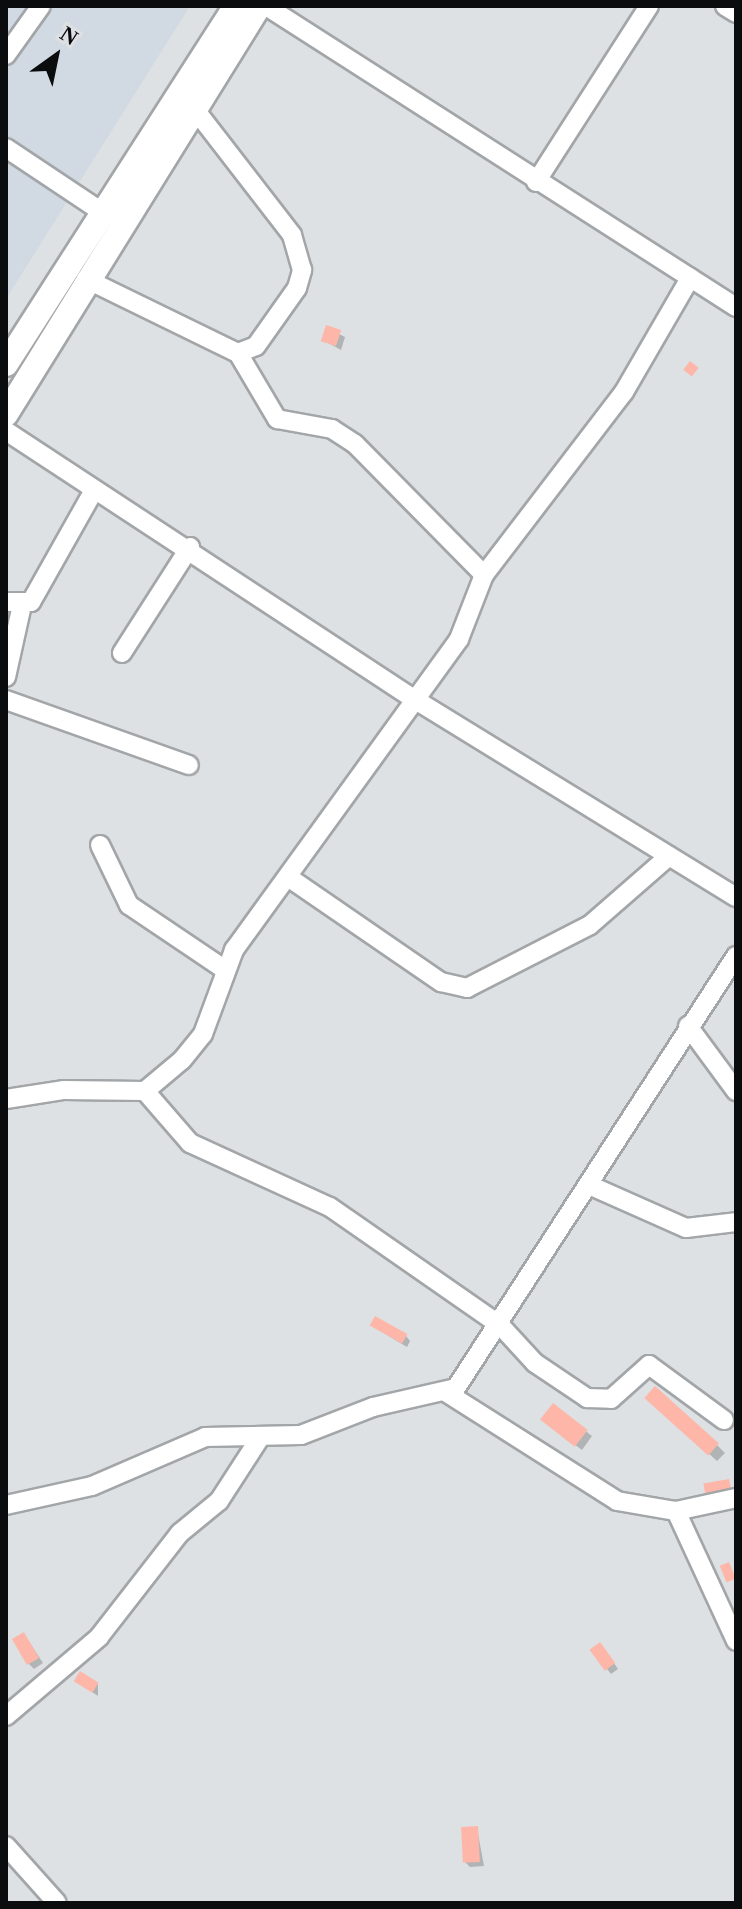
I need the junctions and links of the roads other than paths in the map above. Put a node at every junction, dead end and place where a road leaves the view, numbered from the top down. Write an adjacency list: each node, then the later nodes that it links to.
1 (41, 6): 8 (street)
2 (236, 6): 12 (main road)
3 (259, 6): 9 (main road)
4 (266, 6): 11 (street)
5 (649, 6): 11 (street)
6 (725, 6): 7 (street)
7 (736, 13)
8 (6, 55)
9 (194, 108): 12 (main road); 16 (street)
10 (6, 148): 12 (street)
11 (536, 182): 13 (street)
12 (112, 218): 14 (main road); 17 (main road)
13 (690, 278): 15 (street); 22 (street)
14 (86, 279): 16 (street); 18 (main road)
15 (736, 307)
16 (238, 353): 22 (street)
17 (6, 364)
18 (6, 414)
19 (6, 431): 20 (street)
20 (93, 492): 21 (street); 23 (street)
21 (190, 547): 24 (street); 26 (street)
22 (484, 575): 26 (street)
23 (14, 603): 25 (street)
24 (122, 653)
25 (6, 677)
26 (414, 699): 30 (street); 31 (street)
27 (6, 700): 28 (street)
28 (189, 765)
29 (100, 845): 34 (street)
30 (669, 856): 31 (street); 32 (street)
31 (288, 877): 34 (street)
32 (736, 897)
33 (736, 956): 35 (street)
34 (224, 969): 36 (street)
35 (688, 1026): 37 (street); 39 (street)
36 (145, 1091): 38 (street); 41 (street)
37 (736, 1091)
38 (6, 1099)
39 (589, 1185): 40 (street); 41 (street)
40 (736, 1222)
41 (500, 1325): 42 (street); 43 (street)
42 (447, 1393): 44 (street); 47 (street)
43 (724, 1420)
44 (261, 1436): 46 (street); 49 (street)
45 (736, 1498): 47 (street)
46 (6, 1505)
47 (676, 1511): 48 (street)
48 (736, 1641)
49 (6, 1716)
50 (6, 1846): 51 (street)
51 (57, 1903)

